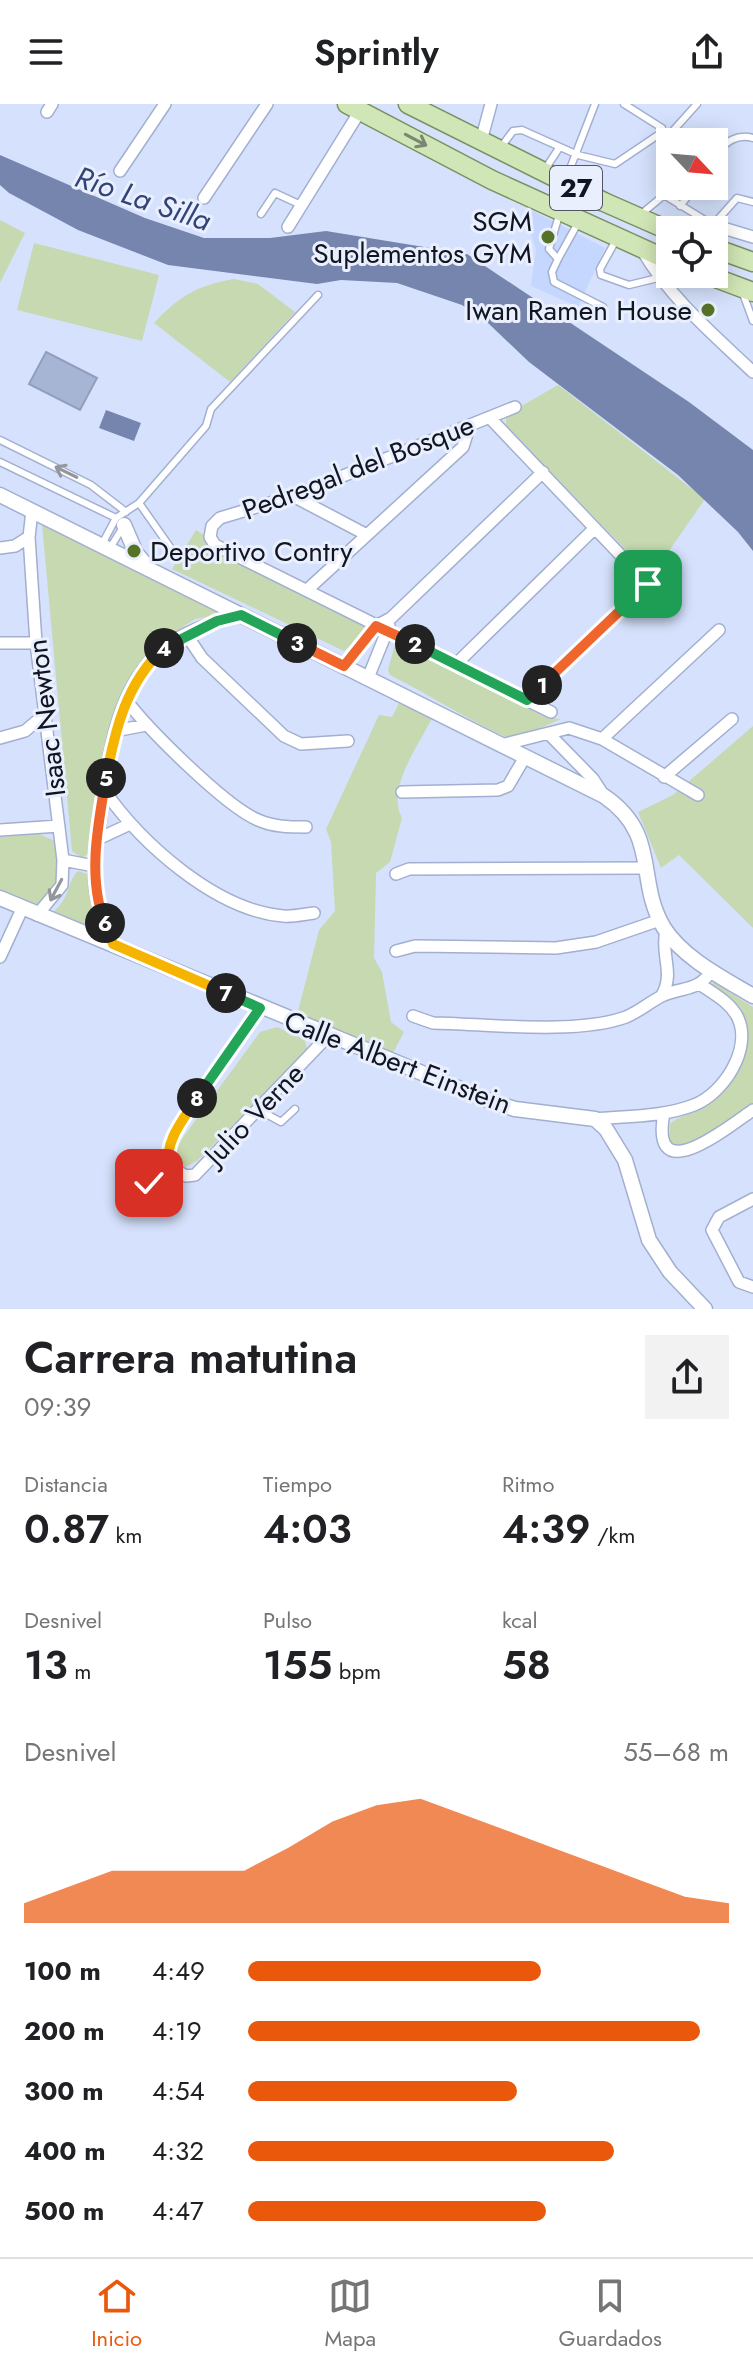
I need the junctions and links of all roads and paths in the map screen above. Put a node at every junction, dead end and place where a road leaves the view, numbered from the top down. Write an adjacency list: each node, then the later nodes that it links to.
1 (165, 104): 19 (street)
2 (267, 104): 22 (street)
3 (408, 104): 9 (main road, 27)
4 (491, 104): 14 (street)
5 (595, 104): 18 (lane)
6 (624, 104): 10 (lane)
7 (697, 104): 11 (lane)
8 (354, 108): 27 (street); 29 (main road, 27, one-way to 29)
9 (434, 110): 14 (main road, 27)
10 (662, 128)
11 (675, 128)
12 (656, 136): 18 (lane)
13 (753, 138): 15 (lane)
14 (481, 141): 17 (main road, 27)
15 (728, 144)
16 (559, 148): 17 (lane); 18 (lane); 20 (lane)
17 (499, 150): 20 (main road, 27)
18 (578, 155): 21 (lane)
19 (120, 171)
20 (543, 172): 21 (main road, 27)
21 (565, 183): 33 (main road, 27)
22 (204, 198)
23 (658, 200): 33 (lane)
24 (671, 200): 28 (lane)
25 (685, 200): 28 (lane)
26 (753, 202): 32 (lane)
27 (301, 205): 30 (lane); 36 (street)
28 (680, 206): 31 (lane)
29 (560, 212): 34 (main road, 27); 43 (lane)
30 (261, 214)
31 (695, 216)
32 (722, 216)
33 (637, 217): 35 (main road, 27); 39 (main road)
34 (579, 221): 39 (main road, 27); 43 (lane)
35 (656, 225)
36 (288, 227)
37 (728, 232): 38 (street)
38 (753, 237)
39 (617, 239): 40 (main road, 27); 46 (lane)
40 (642, 250): 42 (main road, 27); 45 (street)
41 (728, 253): 44 (main road)
42 (656, 256)
43 (558, 259): 51 (lane)
44 (753, 262)
45 (656, 274)
46 (656, 278)
47 (728, 283): 49 (main road)
48 (668, 288): 53 (street)
49 (747, 290): 52 (lane)
50 (318, 295): 62 (lane)
51 (603, 307)
52 (753, 321)
53 (753, 372)
54 (515, 407): 55 (street, Pedregal del Bosque)
55 (490, 418): 56 (street, Pedregal del Bosque); 59 (street)
56 (464, 427): 61 (street, Pedregal del Bosque); 66 (street)
57 (0, 440): 64 (lane, one-way to 57)
58 (0, 462): 64 (lane)
59 (543, 472): 65 (street); 76 (street)
60 (0, 495): 63 (street)
61 (293, 496): 66 (street); 74 (street, Pedregal del Bosque)
62 (139, 503): 64 (lane); 68 (lane)
63 (32, 511): 67 (street, Isaac Newton); 70 (street)
64 (122, 518): 70 (lane); 72 (street)
65 (595, 528): 73 (street); 81 (street)
66 (367, 535): 74 (street)
67 (29, 537): 69 (street); 80 (street, Isaac Newton)
68 (170, 547)
69 (0, 548)
70 (105, 548): 72 (street)
71 (672, 560): 73 (street)
72 (150, 569): 75 (street)
73 (648, 584): 85 (street)
74 (307, 590): 76 (street)
75 (241, 615): 78 (street, Isaac Newton); 82 (street)
76 (382, 629): 81 (street); 82 (street); 83 (street)
77 (719, 630): 93 (street)
78 (186, 634): 84 (street, Isaac Newton); 94 (street)
79 (0, 643): 80 (street)
80 (36, 643): 87 (street, Isaac Newton)
81 (456, 664): 85 (street)
82 (344, 666): 83 (street)
83 (368, 678): 95 (street)
84 (126, 700): 89 (street); 90 (street, Isaac Newton)
85 (527, 700): 86 (street)
86 (551, 712)
87 (44, 715): 92 (street); 103 (street, Isaac Newton)
88 (732, 719): 97 (street)
89 (146, 725): 90 (street); 104 (street)
90 (115, 731): 98 (street, Isaac Newton)
91 (549, 734): 93 (street); 95 (street); 101 (street)
92 (0, 738)
93 (602, 739): 97 (street)
94 (348, 741)
95 (505, 744): 96 (street)
96 (525, 757): 99 (street); 101 (street)
97 (664, 777): 100 (street)
98 (104, 790): 102 (street); 106 (street, Isaac Newton)
99 (402, 792)
100 (698, 795)
101 (604, 796): 109 (street)
102 (128, 825): 106 (street); 113 (street)
103 (59, 826): 105 (street); 107 (street, Isaac Newton)
104 (306, 827)
105 (0, 830)
106 (98, 839): 108 (street, Isaac Newton)
107 (63, 860): 108 (street); 114 (street, Isaac Newton, one-way to 114)
108 (94, 866): 116 (street, Isaac Newton)
109 (647, 868): 110 (street); 115 (street)
110 (396, 874)
111 (0, 898): 112 (street, Calle Albert Einstein)
112 (22, 909): 114 (street, Calle Albert Einstein); 118 (street)
113 (314, 913)
114 (37, 915): 116 (street, Calle Albert Einstein)
115 (663, 925): 117 (street); 119 (street); 121 (street)
116 (113, 944): 123 (street, Calle Albert Einstein)
117 (396, 951)
118 (0, 957)
119 (712, 971): 120 (street); 122 (street)
120 (701, 985): 121 (street); 126 (street)
121 (662, 995): 124 (street)
122 (753, 996)
123 (260, 1008): 125 (street, Calle Albert Einstein); 132 (street, Julio Verne)
124 (413, 1016)
125 (328, 1036): 128 (street, Julio Verne); 131 (street, Calle Albert Einstein)
126 (747, 1047): 130 (street)
127 (295, 1109): 128 (lane)
128 (259, 1110): 132 (street, Julio Verne)
129 (753, 1110): 130 (street)
130 (664, 1113): 131 (street)
131 (595, 1119): 136 (street)
132 (169, 1166): 134 (street)
133 (753, 1199): 135 (street)
134 (129, 1201)
135 (753, 1287)
136 (705, 1309)

